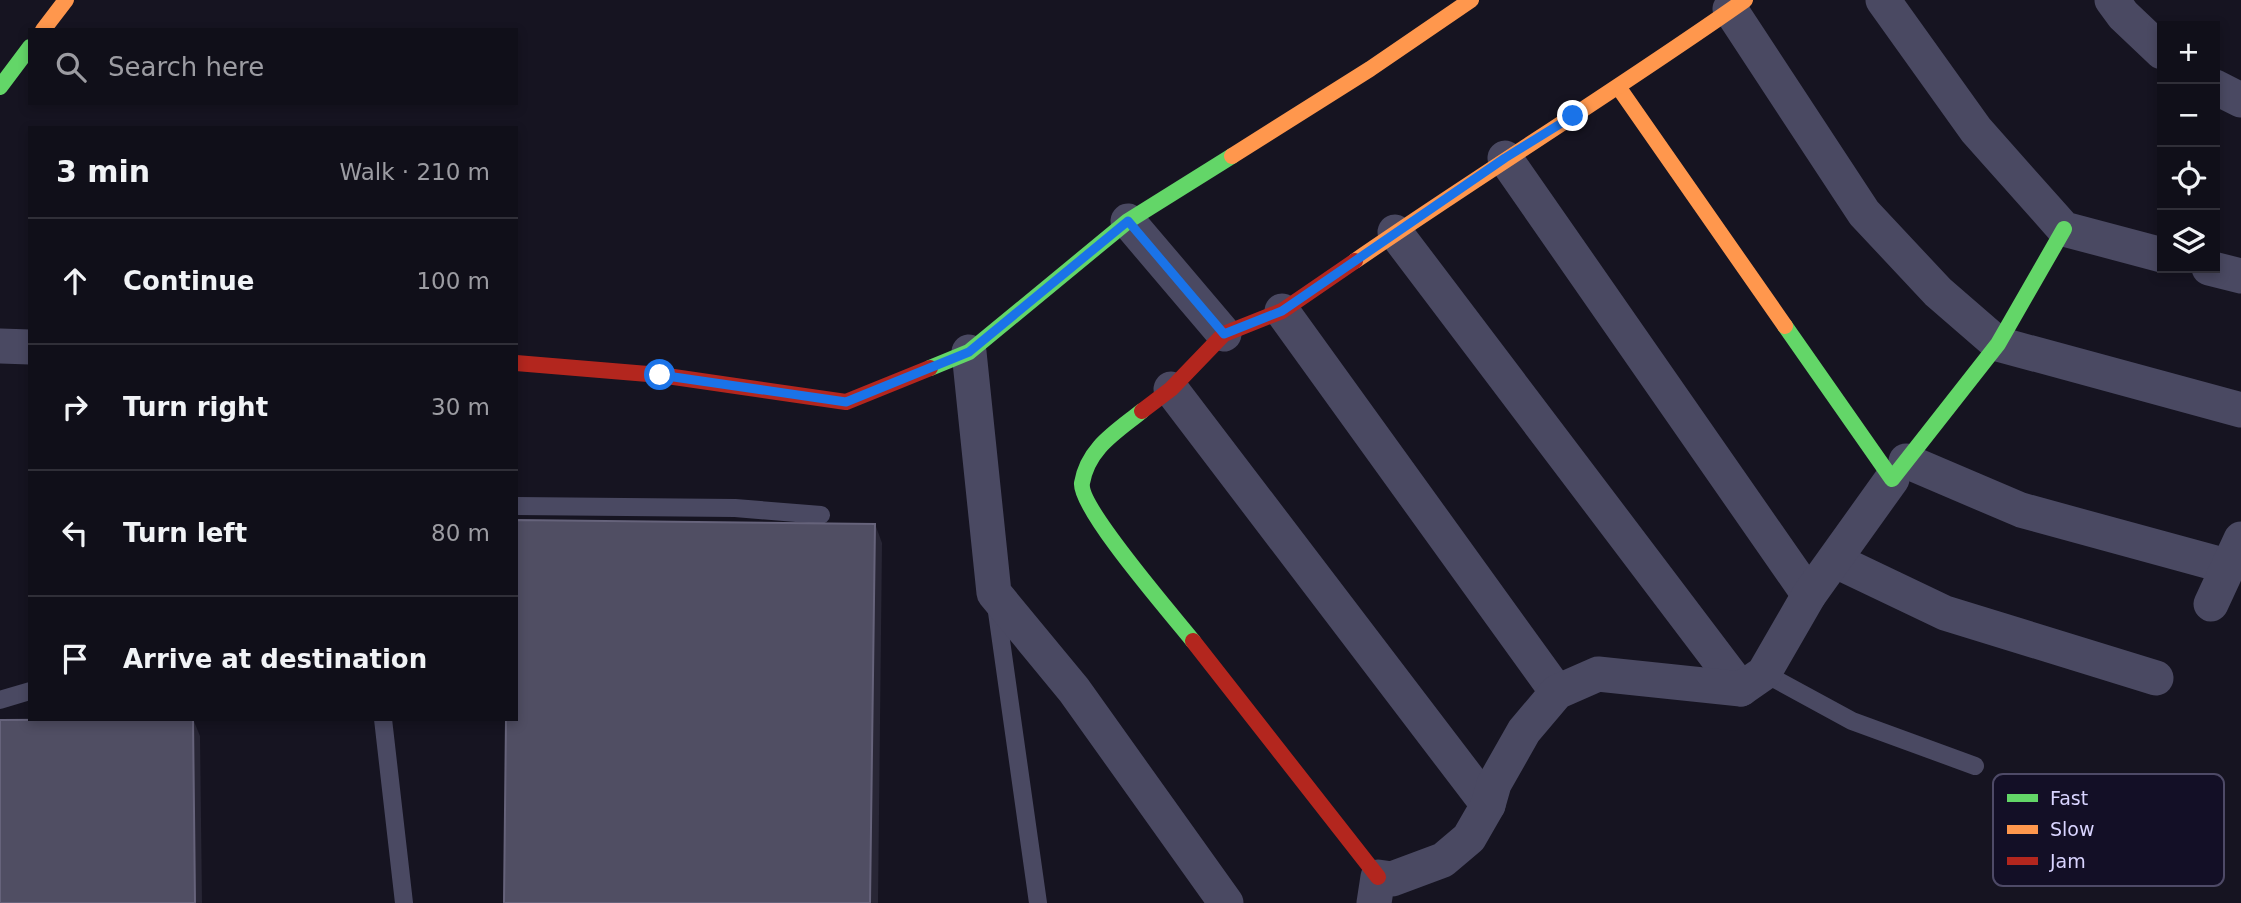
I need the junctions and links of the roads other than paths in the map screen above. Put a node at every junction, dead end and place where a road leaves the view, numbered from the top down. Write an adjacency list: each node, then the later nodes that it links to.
1 (66, 0): 6 (main road)
2 (1471, 0): 14 (main road)
3 (1883, 0): 15 (street)
4 (2112, 0): 7 (street)
5 (1737, 4): 10 (main road); 22 (street)
6 (45, 28)
7 (2157, 47)
8 (28, 50): 9 (main road)
9 (0, 87)
10 (1619, 88): 13 (main road); 29 (main road)
11 (2220, 90): 12 (street)
12 (2241, 100)
13 (1505, 158): 16 (main road); 35 (street)
14 (1128, 221): 21 (street); 25 (main road)
15 (2064, 229): 17 (street); 22 (main road)
16 (1395, 232): 20 (main road); 38 (street)
17 (2157, 255)
18 (2220, 271): 19 (street)
19 (2241, 276)
20 (1282, 311): 21 (main road); 40 (street)
21 (1224, 334): 27 (main road)
22 (1998, 344): 28 (street); 29 (main road)
23 (0, 346): 24 (street)
24 (28, 347)
25 (969, 352): 26 (main road); 34 (street)
26 (518, 363)
27 (1171, 389): 44 (street); 45 (main road)
28 (2241, 410)
29 (1899, 470): 32 (street); 33 (street)
30 (518, 506): 31 (lane)
31 (821, 514)
32 (2234, 553): 36 (street)
33 (1836, 561): 35 (street); 37 (street)
34 (994, 593): 47 (lane); 48 (street)
35 (1810, 594): 38 (street)
36 (2211, 604)
37 (2155, 678)
38 (1753, 681): 40 (street); 43 (lane)
39 (28, 692): 41 (lane)
40 (1558, 692): 44 (street)
41 (0, 700)
42 (383, 721): 46 (lane)
43 (1975, 766)
44 (1488, 805): 45 (street)
45 (1376, 890)
46 (404, 903)
47 (1038, 903)
48 (1226, 903)

